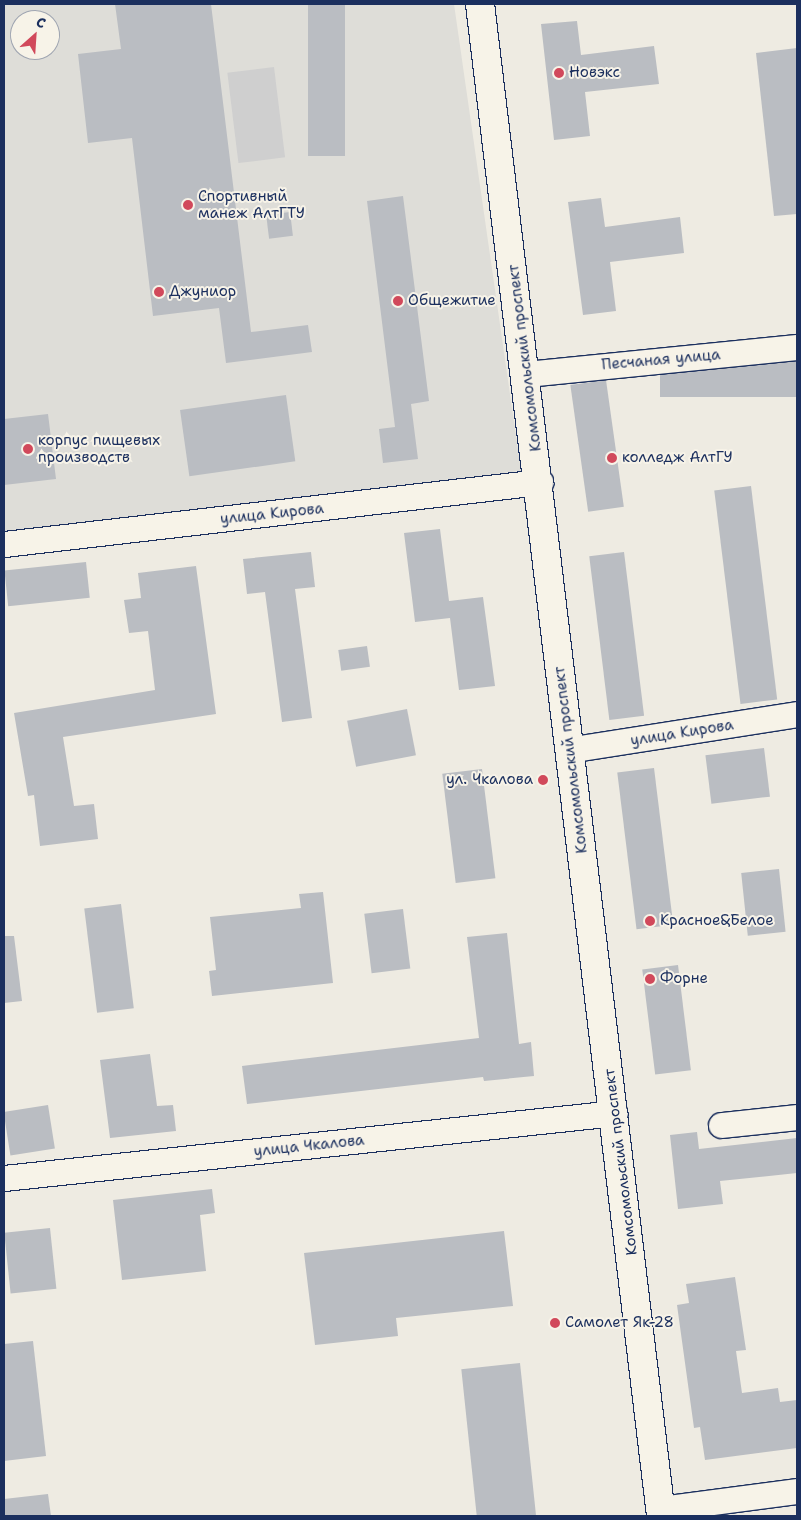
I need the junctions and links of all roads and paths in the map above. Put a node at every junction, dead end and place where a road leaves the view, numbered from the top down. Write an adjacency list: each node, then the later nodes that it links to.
1 (480, 4): 3 (main road, Комсомольский проспект)
2 (797, 348): 3 (street, Песчаная улица)
3 (526, 374): 4 (main road, Комсомольский проспект)
4 (540, 482): 5 (street, улица Кирова); 7 (main road, Комсомольский проспект)
5 (4, 544)
6 (797, 714): 7 (street, улица Кирова)
7 (568, 750): 8 (main road, Комсомольский проспект)
8 (615, 1113): 11 (street, улица Чкалова); 13 (main road, Комсомольский проспект)
9 (797, 1118): 10 (street)
10 (721, 1125)
11 (4, 1178)
12 (797, 1492): 13 (street)
13 (661, 1513)

